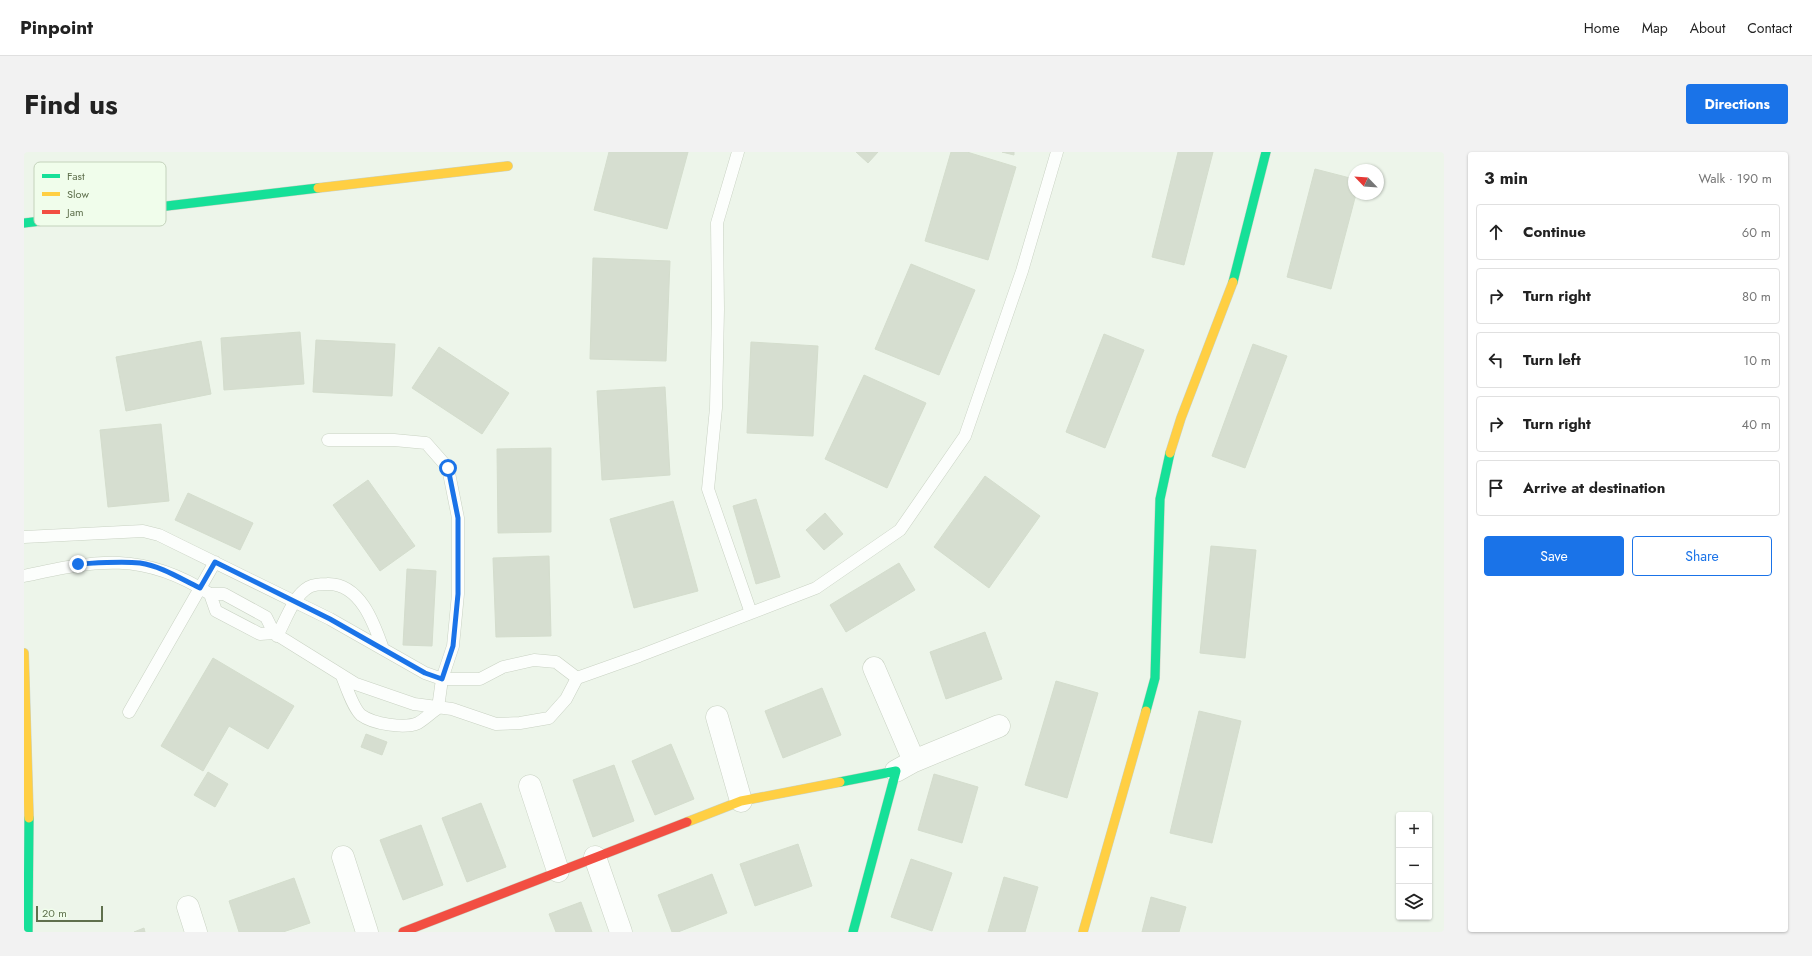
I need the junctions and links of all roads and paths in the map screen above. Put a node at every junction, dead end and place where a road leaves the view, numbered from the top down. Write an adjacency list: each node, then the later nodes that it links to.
1 (738, 152): 14 (lane)
2 (1057, 152): 14 (lane)
3 (1266, 152): 39 (street)
4 (508, 166): 5 (street)
5 (166, 206)
6 (34, 222): 7 (street)
7 (24, 223)
8 (328, 440): 21 (lane)
9 (24, 537): 10 (lane)
10 (215, 562): 12 (lane); 13 (lane)
11 (24, 576): 12 (lane)
12 (205, 591): 15 (lane); 15 (lane); 23 (lane)
13 (296, 601): 15 (lane); 16 (lane); 16 (lane)
14 (750, 613): 20 (lane)
15 (276, 634): 19 (lane)
16 (383, 649): 21 (lane)
17 (24, 653): 33 (street)
18 (874, 668): 26 (street)
19 (342, 676): 22 (lane); 22 (lane)
20 (577, 678): 21 (lane); 22 (lane)
21 (442, 679): 22 (lane)
22 (438, 708)
23 (129, 712)
24 (717, 717): 28 (street)
25 (999, 726): 26 (street)
26 (905, 766): 28 (street); 38 (street)
27 (530, 786): 31 (street)
28 (742, 801): 30 (street)
29 (343, 857): 35 (street)
30 (594, 857): 31 (street); 37 (street)
31 (558, 871): 36 (street)
32 (188, 907): 34 (street)
33 (28, 932)
34 (196, 932)
35 (367, 932)
36 (403, 932)
37 (621, 932)
38 (853, 932)
39 (1083, 932)

